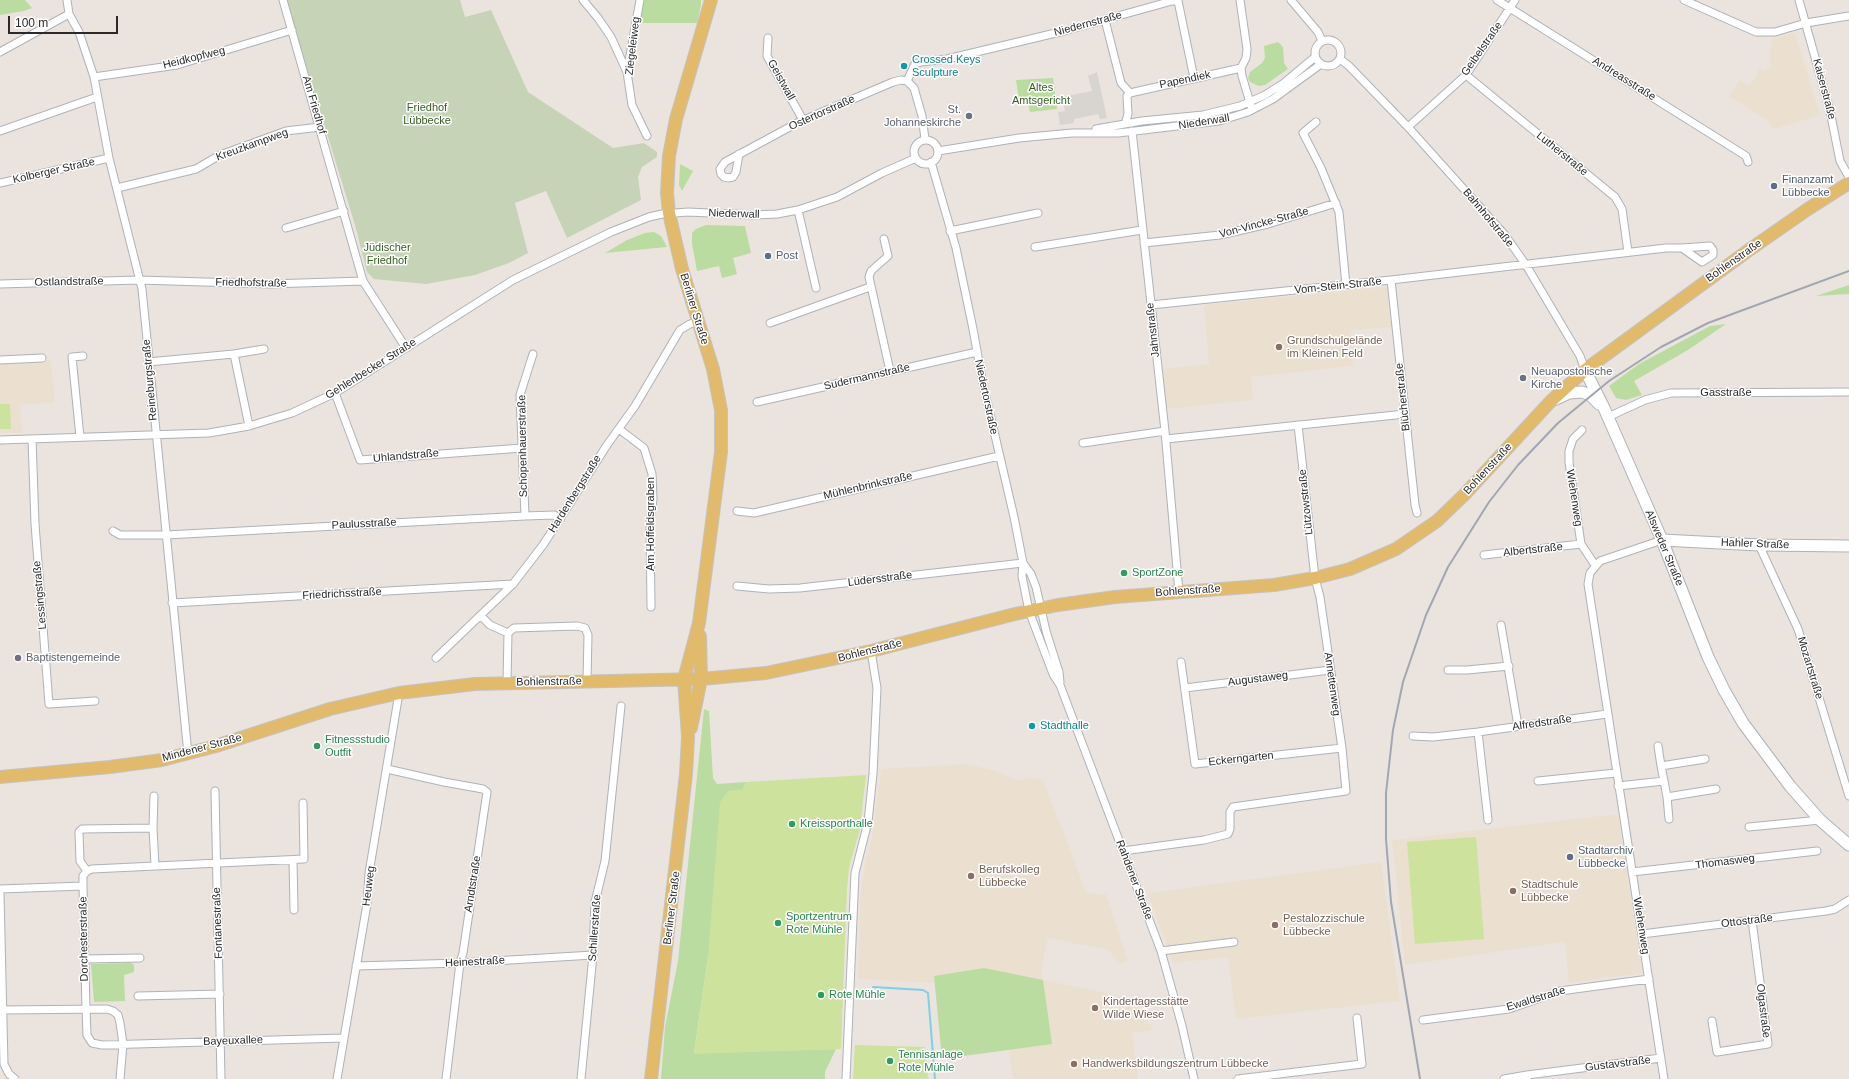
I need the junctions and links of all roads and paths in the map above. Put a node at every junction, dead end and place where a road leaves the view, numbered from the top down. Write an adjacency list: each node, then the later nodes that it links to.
1 (67, 0): 13 (street)
2 (282, 0): 17 (street, Am Friedhof)
3 (583, 0): 25 (street)
4 (640, 0): 25 (street, Ziegeleiweg)
5 (711, 0): 57 (main road, Berliner Straße)
6 (1240, 0): 24 (street)
7 (1292, 0): 19 (street)
8 (1497, 0): 12 (street, Andreasstraße)
9 (1515, 0): 12 (street, Geibelstraße)
10 (1684, 0): 16 (street)
11 (1799, 0): 16 (street, Kaiserstraße)
12 (1511, 8): 26 (street, Geibelstraße); 49 (street, Andreasstraße)
13 (69, 14): 20 (street); 27 (street, Reineburgstraße)
14 (1849, 16): 16 (street)
15 (1105, 20): 28 (street, Niedernstraße); 29 (street, Niedernstraße); 30 (street)
16 (1806, 23): 50 (street, Kaiserstraße)
17 (292, 30): 27 (street, Heidkopfweg); 37 (street, Am Friedhof)
18 (768, 38): 34 (street, Geistwall)
19 (1322, 41): 21 (street); 22 (street)
20 (0, 52)
21 (1316, 57): 23 (street); 32 (street, Niederwall)
22 (1340, 59): 23 (street); 38 (street, Bahnhofstraße)
23 (1321, 64): 33 (street, Niederwall)
24 (1241, 68): 28 (street, Papendiek); 32 (street)
25 (628, 72): 42 (street, Ziegeleiweg)
26 (1466, 75): 38 (street, Geibelstraße); 66 (street, Lutherstraße)
27 (94, 77): 31 (street, Reineburgstraße)
28 (1194, 78): 30 (street, Papendiek)
29 (907, 81): 34 (street, Ostertorstraße); 43 (street)
30 (1130, 93): 36 (street)
31 (97, 97): 39 (street); 46 (street, Reineburgstraße)
32 (1251, 102): 33 (street); 36 (street, Niederwall)
33 (1252, 110): 40 (street, Niederwall)
34 (803, 120): 45 (street, Ostertorstraße)
35 (1316, 122): 54 (street)
36 (1125, 124): 41 (street, Niederwall)
37 (320, 127): 53 (street, Kreuzkampweg); 56 (street, Am Friedhof)
38 (1408, 127): 67 (street, Bahnhofstraße)
39 (0, 131)
40 (1132, 131): 41 (street, Niederwall); 60 (street, Jahnstraße)
41 (1072, 133): 44 (street, Niederwall)
42 (647, 136)
43 (925, 140): 44 (street); 47 (street)
44 (938, 151): 48 (street)
45 (739, 154)
46 (109, 158): 51 (street, Kolberger Straße); 53 (street, Reineburgstraße)
47 (916, 158): 48 (street); 55 (street, Niederwall)
48 (932, 162): 61 (street, Niedertorstraße)
49 (1748, 162)
50 (1849, 177)
51 (0, 183)
52 (1849, 183): 87 (main road, Bohlenstraße)
53 (117, 188): 68 (street, Reineburgstraße)
54 (1336, 202): 63 (street, Von-Vincke-Straße); 72 (street)
55 (798, 210): 57 (street, Niederwall); 74 (street)
56 (344, 211): 59 (street); 70 (street, Am Friedhof)
57 (669, 213): 76 (main road, Berliner Straße); 78 (street, Gehlenbecker Straße)
58 (1038, 213): 61 (street)
59 (286, 228)
60 (1142, 230): 63 (street, Jahnstraße); 64 (street)
61 (950, 231): 80 (street, Niedertorstraße)
62 (884, 239): 73 (street)
63 (1144, 243): 75 (street, Jahnstraße)
64 (1035, 248)
65 (1682, 248): 66 (street)
66 (1628, 252): 67 (street)
67 (1526, 265): 69 (street, Vom-Stein-Straße); 87 (street, Alsweder Straße)
68 (139, 280): 70 (street, Friedhofstraße); 71 (street, Ostlandstraße); 86 (street, Reineburgstraße)
69 (1391, 280): 72 (street, Vom-Stein-Straße); 94 (street, Blücherstraße)
70 (363, 281): 78 (street, Am Friedhof)
71 (0, 284)
72 (1346, 285): 75 (street, Vom-Stein-Straße)
73 (870, 287): 77 (street); 88 (street)
74 (816, 288)
75 (1151, 305): 99 (street, Jahnstraße)
76 (699, 321): 97 (street, Hardenbergstraße); 130 (main road, Berliner Straße)
77 (770, 323)
78 (406, 348): 90 (street, Gehlenbecker Straße)
79 (264, 349): 81 (street)
80 (977, 352): 88 (street, Sudermannstraße); 107 (street, Niedertorstraße)
81 (234, 354): 86 (street); 95 (street)
82 (533, 354): 106 (street, Schopenhauerstraße)
83 (84, 356): 101 (street)
84 (42, 358): 85 (street)
85 (0, 360)
86 (148, 362): 100 (street, Reineburgstraße)
87 (1585, 370): 92 (main road, Bohlenstraße); 93 (street, Alsweder Straße)
88 (890, 371): 91 (street, Sudermannstraße)
89 (1849, 392): 93 (street, Gasstraße)
90 (335, 393): 95 (street, Gehlenbecker Straße); 106 (street, Uhlandstraße)
91 (757, 402)
92 (1550, 402): 93 (street); 121 (main road, Bohlenstraße)
93 (1606, 412): 114 (street, Alsweder Straße)
94 (1405, 414): 96 (street); 109 (street, Blücherstraße)
95 (249, 426): 100 (street, Gehlenbecker Straße)
96 (1298, 426): 104 (street); 121 (street, Lützowstraße)
97 (619, 429): 111 (street, Hardenbergstraße); 126 (street, Am Hoffeldsgraben)
98 (1582, 430): 115 (street, Wiehenweg)
99 (1165, 431): 104 (street, Jahnstraße); 105 (street)
100 (156, 435): 101 (street, Gehlenbecker Straße); 113 (street, Reineburgstraße)
101 (80, 437): 102 (street, Gehlenbecker Straße)
102 (32, 439): 103 (street, Gehlenbecker Straße); 146 (street, Lessingstraße)
103 (0, 440)
104 (1166, 440): 124 (street, Jahnstraße)
105 (1083, 443)
106 (522, 448): 110 (street, Schopenhauerstraße)
107 (999, 456): 108 (street, Mühlenbrinkstraße); 119 (street, Niedertorstraße)
108 (737, 511)
109 (1417, 513)
110 (525, 516): 111 (street, Paulusstraße); 113 (street, Paulusstraße)
111 (561, 518): 122 (street, Hardenbergstraße)
112 (113, 531): 113 (street, Paulusstraße)
113 (166, 535): 125 (street, Reineburgstraße)
114 (1662, 540): 116 (street, Hahler Straße); 120 (street); 172 (street, Alsweder Straße)
115 (1581, 544): 118 (street, Albertstraße); 120 (street, Wiehenweg)
116 (1759, 545): 117 (street, Hahler Straße); 167 (street, Mozartstraße)
117 (1849, 546)
118 (1484, 555)
119 (1023, 562): 123 (street, Lüdersstraße); 127 (street, Niedertorstraße); 128 (street, Niedertorstraße)
120 (1595, 565): 148 (street, Wiehenweg)
121 (1315, 578): 124 (main road, Bohlenstraße); 137 (street, Annettenweg)
122 (513, 584): 125 (street, Friedrichsstraße); 129 (street, Hardenbergstraße)
123 (737, 586)
124 (1180, 592): 127 (main road, Bohlenstraße)
125 (172, 603): 155 (street, Reineburgstraße)
126 (651, 607)
127 (1042, 608): 128 (main road, Bohlenstraße); 143 (street, Rahdener Straße)
128 (1029, 611): 133 (main road, Bohlenstraße); 143 (street, Rahdener Straße)
129 (481, 616): 132 (street); 134 (street, Hardenbergstraße)
130 (699, 623): 139 (main road, Berliner Straße); 140 (main road, Berliner Straße)
131 (1501, 625): 136 (street)
132 (508, 633): 141 (street); 142 (street)
133 (871, 651): 140 (main road, Bohlenstraße); 217 (street)
134 (436, 658)
135 (1181, 662): 144 (street, Eckerngarten)
136 (1509, 666): 138 (street); 149 (street)
137 (1330, 670): 144 (street, Augustaweg); 154 (street, Annettenweg)
138 (1448, 670)
139 (684, 679): 140 (main road, Bohlenstraße); 141 (main road, Bohlenstraße); 152 (main road, Berliner Straße)
140 (701, 679): 152 (main road, Berliner Straße)
141 (587, 681): 142 (main road, Bohlenstraße)
142 (508, 682): 145 (main road, Bohlenstraße)
143 (1060, 684): 177 (street, Rahdener Straße)
144 (1185, 688): 154 (street, Eckerngarten)
145 (399, 693): 155 (main road, Mindener Straße); 158 (street, Heuweg)
146 (95, 701)
147 (621, 706): 192 (street, Schillerstraße)
148 (1607, 714): 149 (street, Alfredstraße); 159 (street, Wiehenweg)
149 (1518, 726): 150 (street, Alfredstraße)
150 (1478, 732): 151 (street, Alfredstraße); 171 (street)
151 (1413, 736)
152 (688, 737): 216 (main road, Berliner Straße)
153 (1658, 746): 157 (street)
154 (1342, 748): 177 (street, Annettenweg)
155 (188, 754): 160 (main road, Mindener Straße)
156 (1705, 759): 157 (street)
157 (1662, 766): 162 (street)
158 (387, 769): 195 (street, Arndtstraße); 196 (street, Heuweg)
159 (1616, 772): 161 (street); 163 (street, Wiehenweg)
160 (0, 777)
161 (1538, 781)
162 (1664, 781): 163 (street); 168 (street)
163 (1618, 786): 182 (street, Wiehenweg)
164 (1716, 789): 168 (street)
165 (216, 791): 179 (street, Fontanestraße)
166 (154, 796): 174 (street)
167 (1849, 796)
168 (1667, 797): 170 (street)
169 (303, 803): 178 (street)
170 (1669, 819)
171 (1488, 820)
172 (1820, 820): 173 (street); 175 (street, Alsweder Straße)
173 (1749, 827)
174 (153, 828): 180 (street); 181 (street)
175 (1849, 845)
176 (1817, 851): 182 (street, Thomasweg)
177 (1123, 852): 191 (street, Rahdener Straße)
178 (293, 860): 179 (street); 187 (street)
179 (216, 864): 180 (street); 198 (street, Fontanestraße)
180 (155, 866): 181 (street)
181 (87, 871): 183 (street, Dorchesterstraße)
182 (1632, 872): 189 (street, Wiehenweg)
183 (83, 886): 184 (street); 194 (street, Dorchesterstraße)
184 (0, 889)
185 (0, 894): 201 (street)
186 (1849, 900): 188 (street, Ottostraße)
187 (294, 910)
188 (1752, 920): 189 (street, Ottostraße); 204 (street, Olgastraße)
189 (1642, 934): 197 (street, Wiehenweg)
190 (1234, 942): 191 (street)
191 (1161, 951): 218 (street, Rahdener Straße)
192 (593, 954): 195 (street, Heinestraße); 215 (street, Schillerstraße)
193 (140, 958): 194 (street)
194 (85, 959): 200 (street, Dorchesterstraße)
195 (460, 963): 196 (street, Heinestraße); 214 (street, Arndtstraße)
196 (356, 966): 205 (street, Heuweg)
197 (1649, 979): 203 (street, Ewaldstraße); 208 (street, Wiehenweg)
198 (220, 994): 199 (street); 206 (street, Fontanestraße)
199 (138, 996)
200 (86, 1009): 201 (street); 207 (street); 207 (street, Dorchesterstraße)
201 (2, 1010): 210 (street)
202 (1357, 1018): 219 (street)
203 (1423, 1020)
204 (1712, 1022)
205 (343, 1038): 206 (street, Bayeuxallee); 213 (street, Heuweg)
206 (221, 1042): 207 (street, Bayeuxallee); 212 (street, Fontanestraße)
207 (123, 1044): 211 (street)
208 (1661, 1058): 209 (street, Gustavstraße); 221 (street, Wiehenweg)
209 (1527, 1077): 220 (street, Gustavstraße)
210 (15, 1079)
211 (120, 1079)
212 (221, 1079)
213 (337, 1079)
214 (446, 1079)
215 (581, 1079)
216 (651, 1079)
217 (846, 1079)
218 (1194, 1079)
219 (1238, 1079)
220 (1504, 1079)
221 (1664, 1079)

